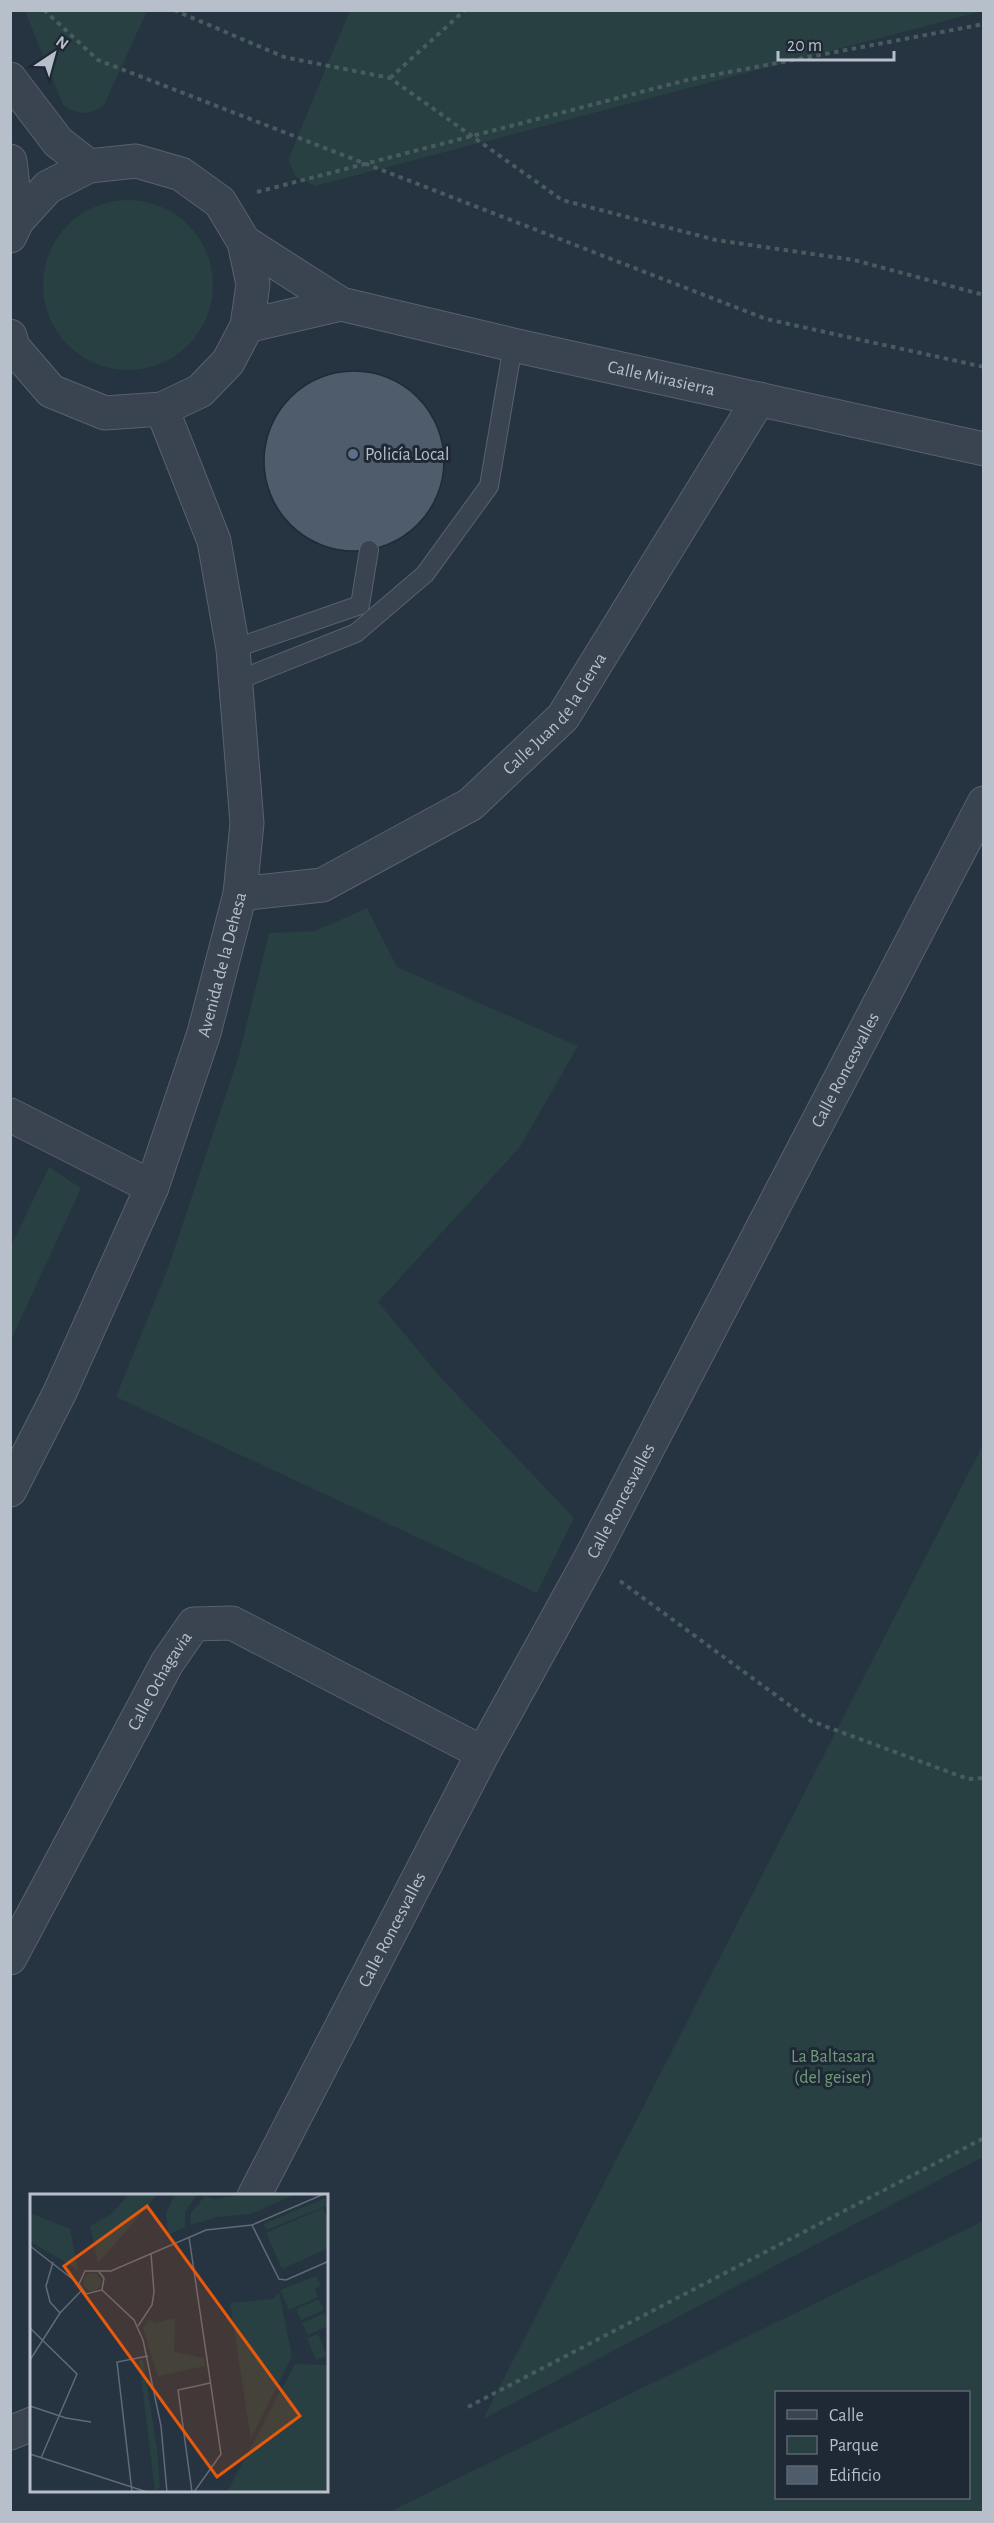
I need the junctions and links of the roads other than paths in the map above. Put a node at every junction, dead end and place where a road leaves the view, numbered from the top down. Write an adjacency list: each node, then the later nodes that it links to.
1 (10, 79): 3 (street)
2 (10, 161): 4 (street)
3 (89, 166): 4 (street); 5 (street)
4 (14, 229)
5 (244, 242): 6 (street, Calle Mirasierra); 7 (street)
6 (341, 304): 7 (street, Calle Mirasierra); 9 (street, Calle Mirasierra)
7 (247, 326): 11 (street)
8 (10, 336): 11 (street)
9 (513, 345): 10 (street, Calle Mirasierra); 15 (lane)
10 (759, 399): 12 (street, Calle Mirasierra); 17 (street, Calle Juan de la Cierva)
11 (162, 409): 14 (street, Avenida de la Dehesa)
12 (984, 449)
13 (369, 550): 14 (lane)
14 (233, 649): 15 (street, Avenida de la Dehesa)
15 (236, 681): 17 (street, Avenida de la Dehesa)
16 (984, 803): 21 (street, Calle Roncesvalles)
17 (240, 894): 19 (street, Avenida de la Dehesa)
18 (10, 1114): 19 (street)
19 (152, 1186): 20 (street, Avenida de la Dehesa)
20 (10, 1490)
21 (483, 1753): 22 (street, Calle Ochagavia); 23 (street, Calle Roncesvalles)
22 (10, 1958)
23 (255, 2194)
24 (30, 2425): 25 (street)
25 (10, 2433)

